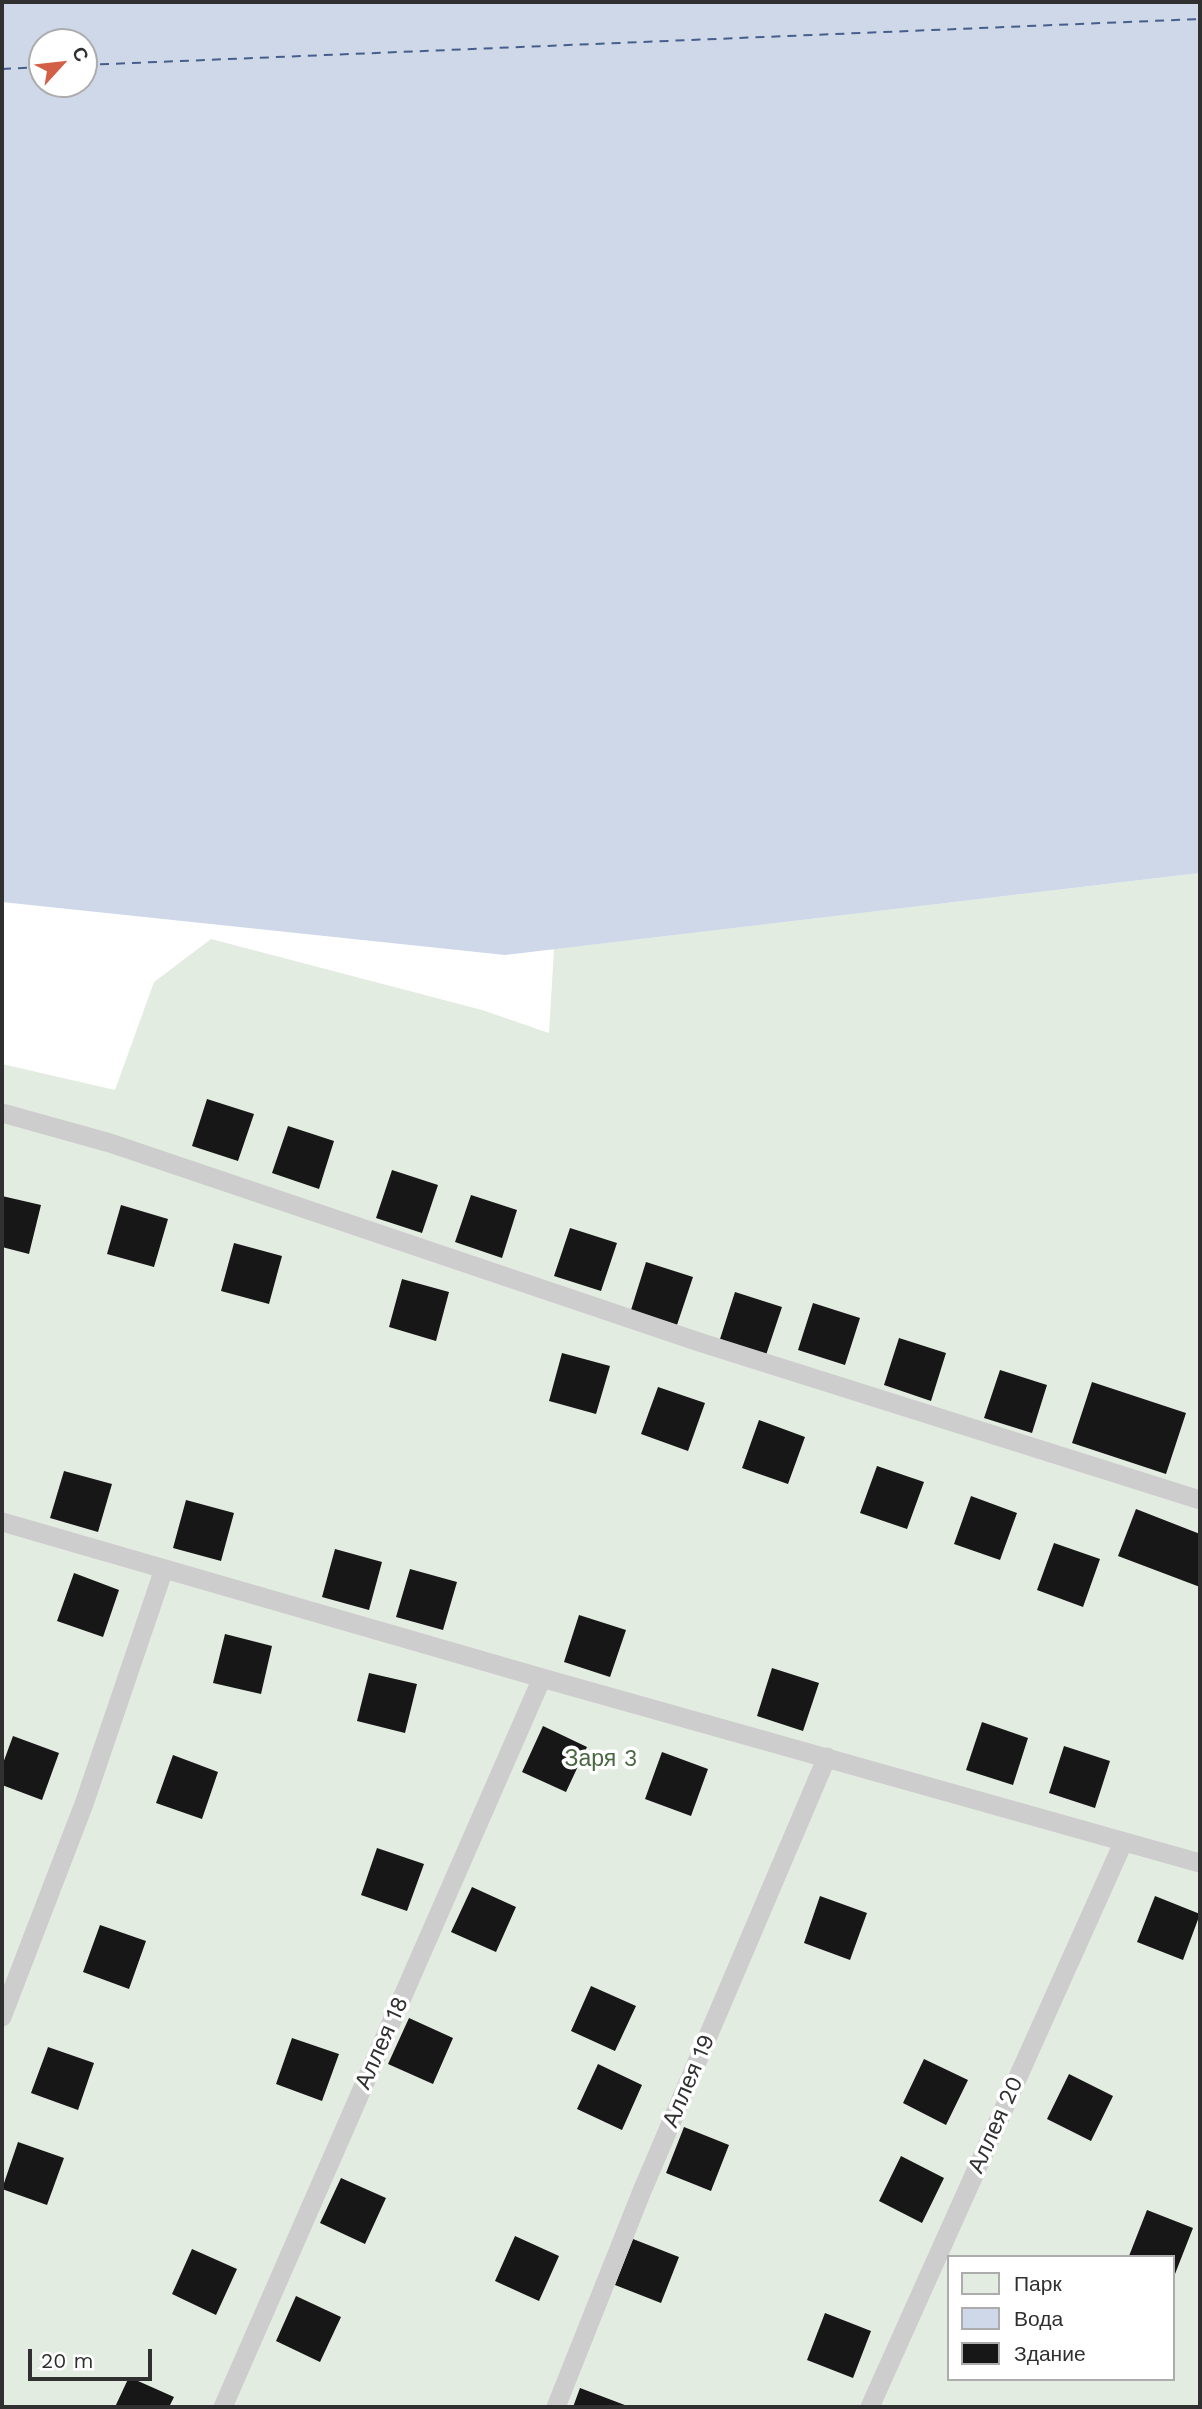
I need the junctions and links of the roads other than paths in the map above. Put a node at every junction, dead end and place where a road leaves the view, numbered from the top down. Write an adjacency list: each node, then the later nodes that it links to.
1 (2, 1113): 2 (lane)
2 (1200, 1500)
3 (2, 1522): 4 (lane)
4 (164, 1569): 5 (lane); 9 (lane)
5 (542, 1678): 6 (lane); 10 (lane, Аллея 18)
6 (827, 1757): 7 (lane); 11 (lane, Аллея 19)
7 (1123, 1843): 8 (lane); 12 (lane, Аллея 20)
8 (1200, 1863)
9 (2, 2018)
10 (223, 2407)
11 (555, 2407)
12 (870, 2407)

